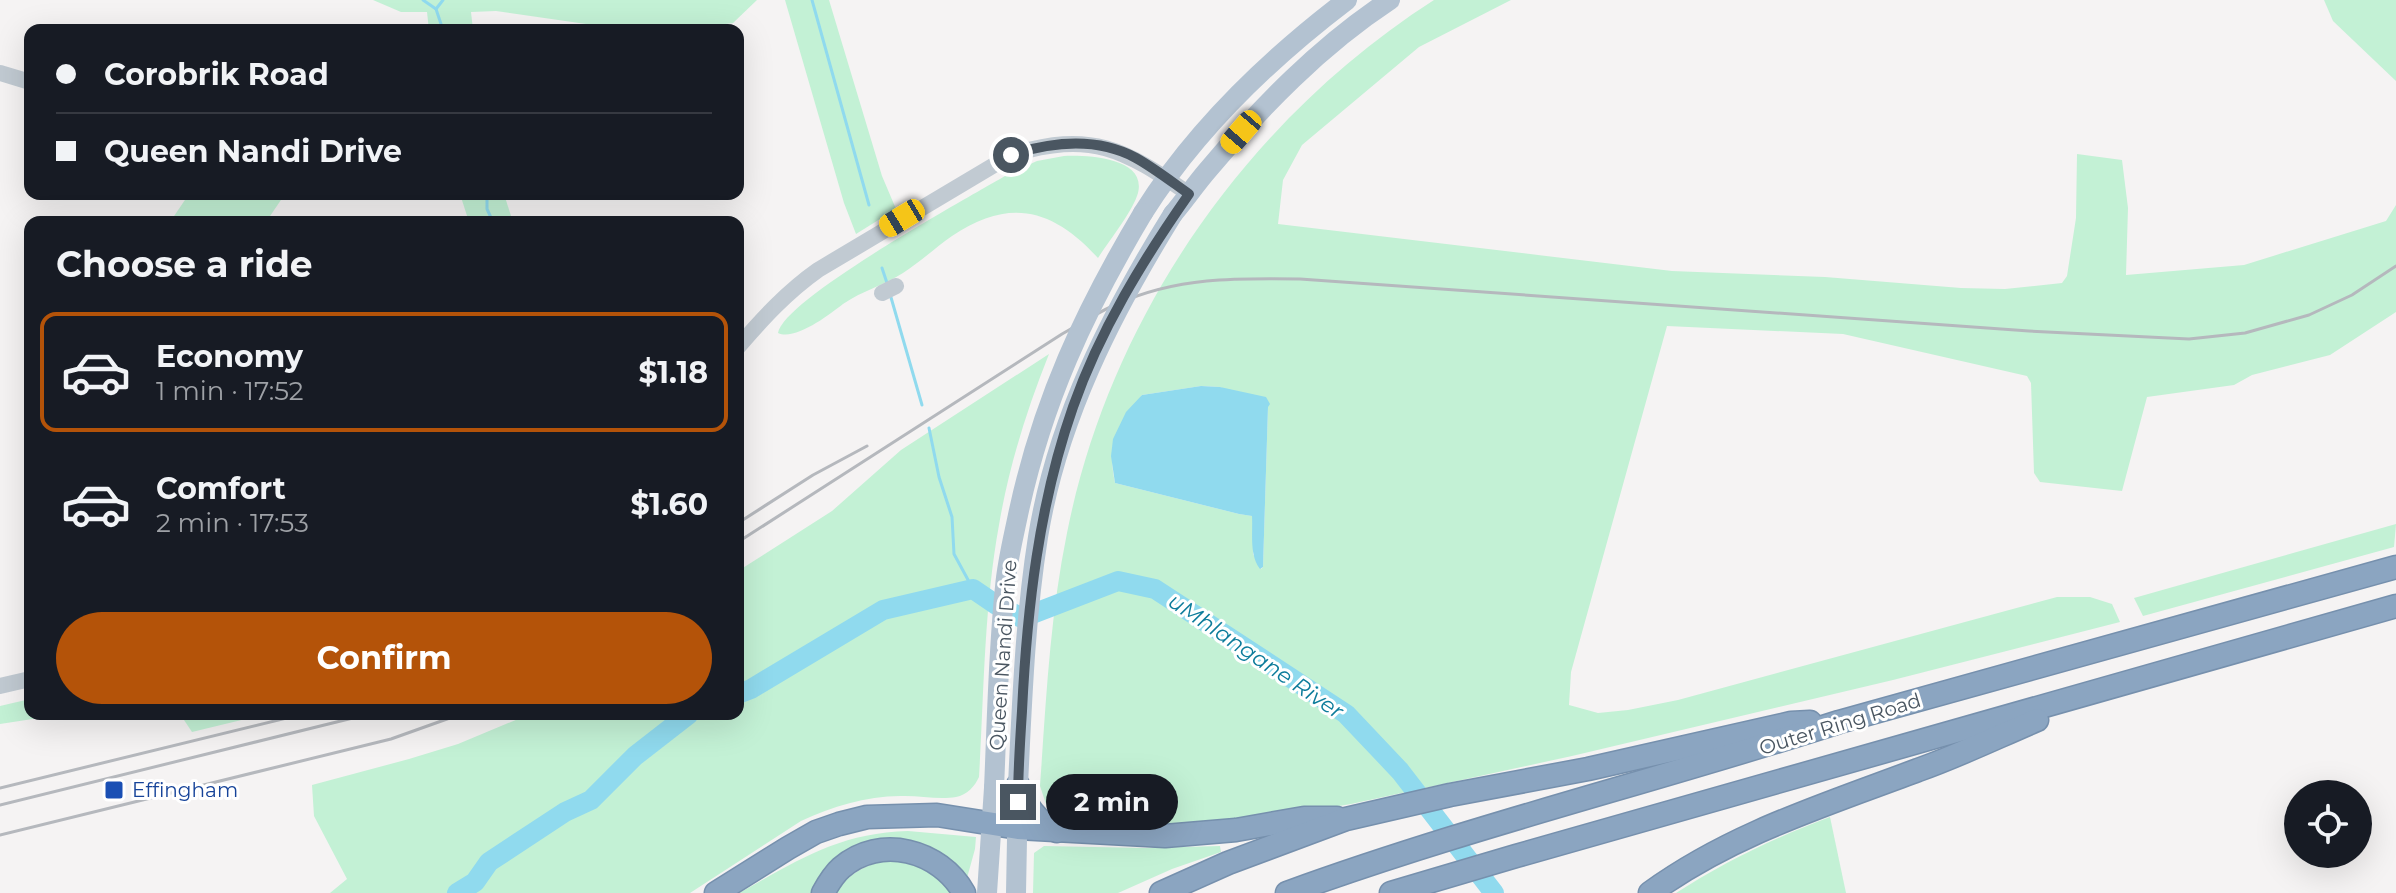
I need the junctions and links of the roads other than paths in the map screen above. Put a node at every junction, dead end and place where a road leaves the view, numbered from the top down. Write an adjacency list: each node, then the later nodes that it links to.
1 (1347, 0): 5 (main road, Queen Nandi Drive)
2 (1390, 0): 6 (main road, Queen Nandi Drive)
3 (0, 73): 4 (street)
4 (24, 80)
5 (1166, 178): 6 (street); 7 (street); 16 (main road, Queen Nandi Drive, bridge)
6 (1189, 194): 14 (main road, Queen Nandi Drive, bridge)
7 (744, 340)
8 (2396, 567): 13 (highway, Outer Ring Road)
9 (2396, 606): 11 (highway, Outer Ring Road)
10 (24, 680): 12 (street)
11 (2127, 683): 26 (highway, Outer Ring Road); 27 (highway)
12 (0, 686)
13 (1839, 722): 15 (highway); 25 (highway, Outer Ring Road)
14 (1018, 785): 17 (main road, Queen Nandi Drive); 18 (highway)
15 (1354, 818): 18 (highway); 24 (highway)
16 (991, 824): 17 (highway); 19 (highway); 22 (main road, Queen Nandi Drive)
17 (1018, 828): 18 (highway); 23 (main road, Queen Nandi Drive)
18 (1057, 831)
19 (716, 893)
20 (823, 893): 21 (highway)
21 (964, 893)
22 (987, 893)
23 (1016, 893)
24 (1161, 893)
25 (1287, 893)
26 (1392, 893)
27 (1650, 893)

